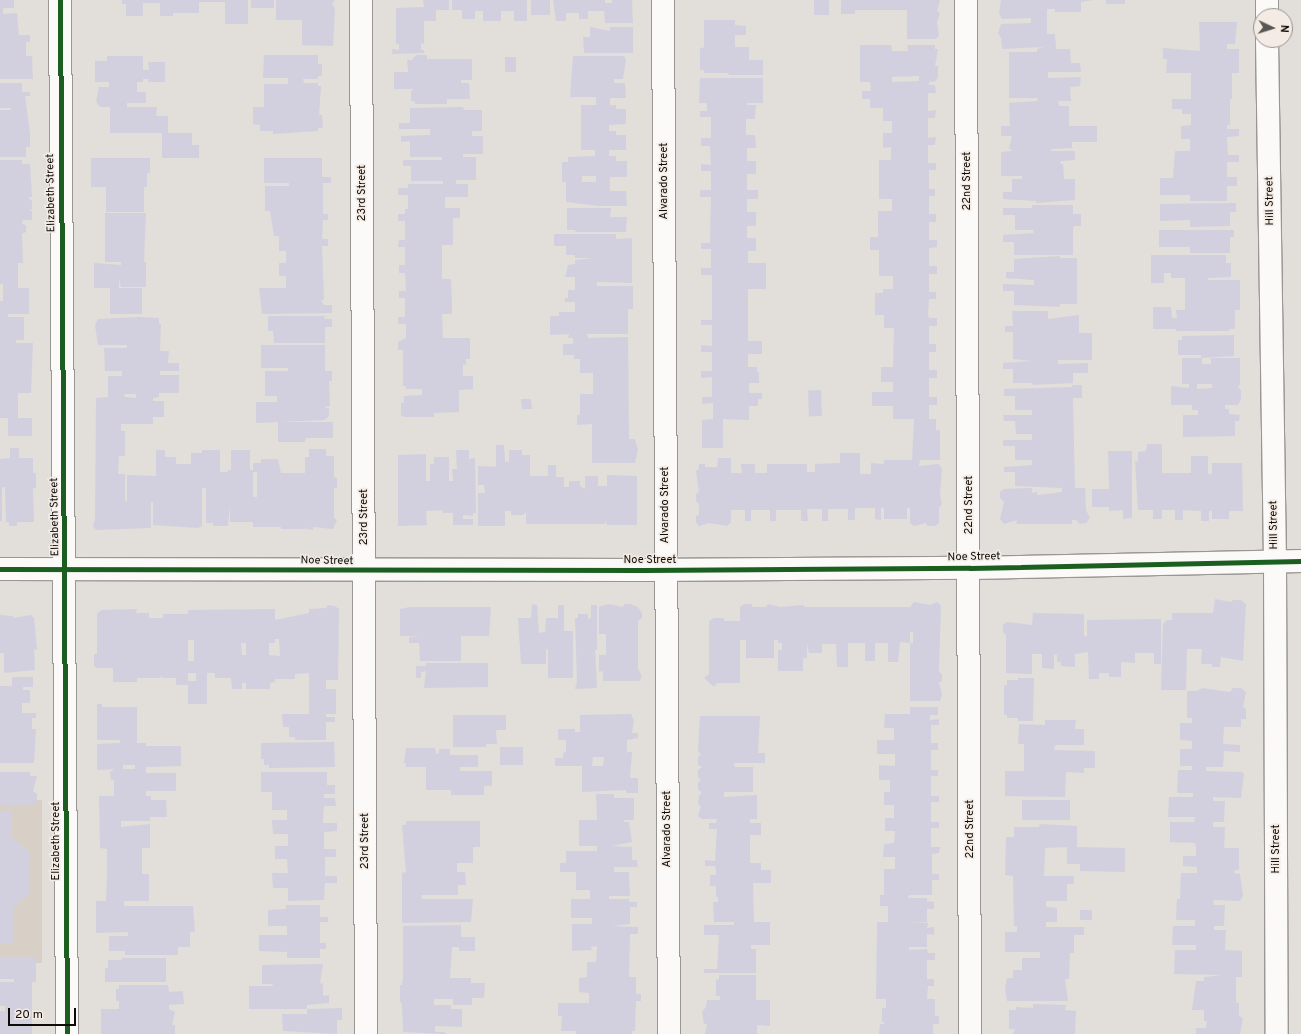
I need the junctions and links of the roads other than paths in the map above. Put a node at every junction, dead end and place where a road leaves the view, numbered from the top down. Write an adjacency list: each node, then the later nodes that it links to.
1 (60, 0): 8 (street, Elizabeth Street)
2 (361, 0): 12 (street, 23rd Street)
3 (663, 0): 11 (street, Alvarado Street)
4 (966, 0): 9 (street, 22nd Street)
5 (1267, 48): 6 (street, Hill Street)
6 (1275, 561): 7 (street, Noe Street); 9 (street, Noe Street); 17 (street, Hill Street)
7 (1301, 561)
8 (65, 567): 10 (street, Noe Street); 12 (street, Noe Street); 13 (street, Elizabeth Street)
9 (970, 568): 11 (street, Noe Street); 16 (street, 22nd Street)
10 (0, 569)
11 (666, 570): 12 (street, Noe Street); 15 (street, Alvarado Street)
12 (364, 571): 14 (street, 23rd Street)
13 (67, 1034)
14 (366, 1034)
15 (668, 1034)
16 (970, 1034)
17 (1277, 1034)

